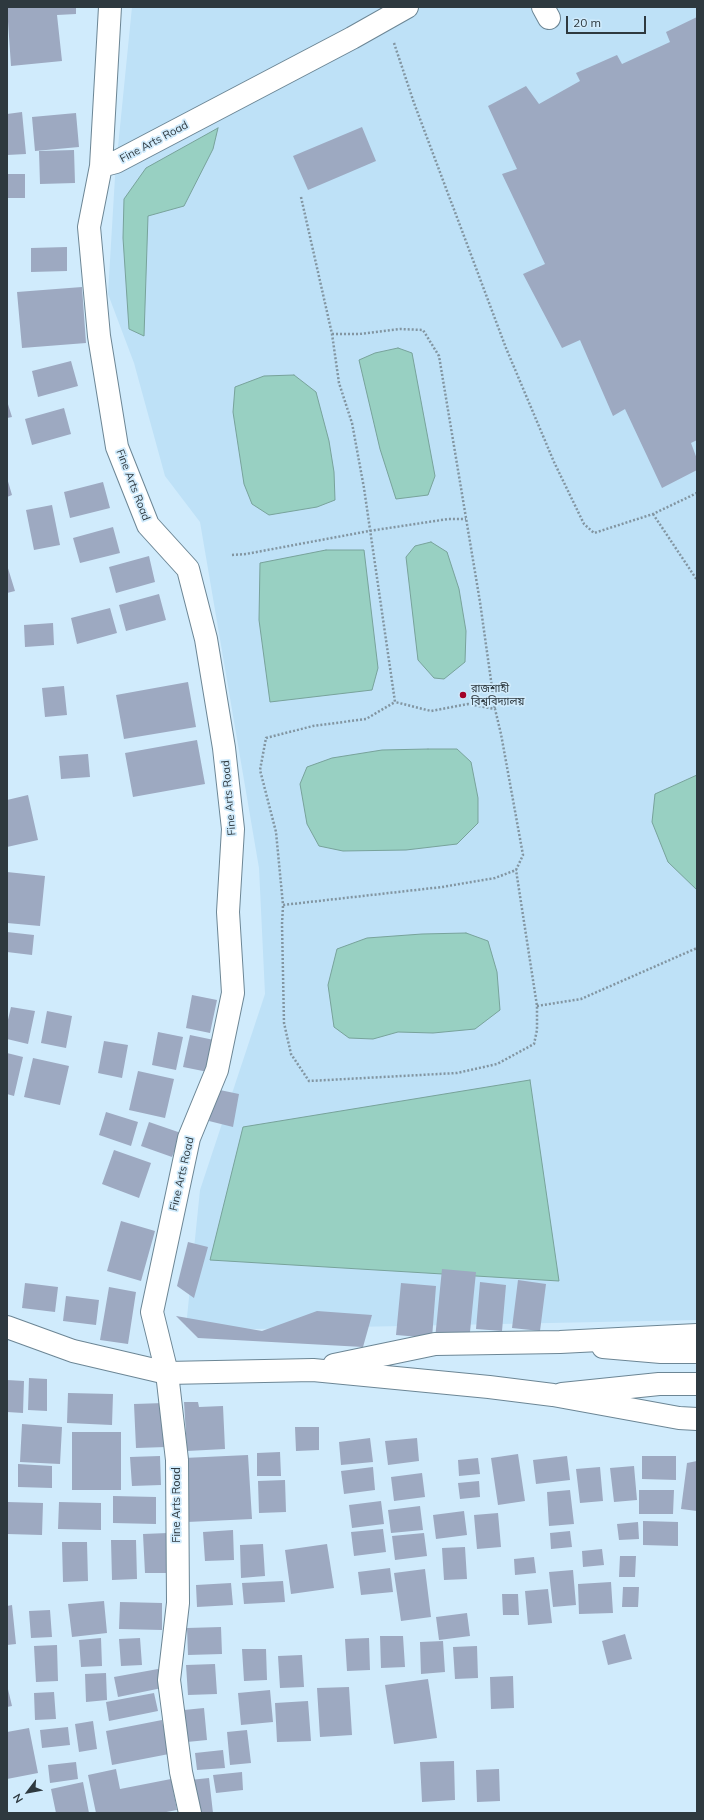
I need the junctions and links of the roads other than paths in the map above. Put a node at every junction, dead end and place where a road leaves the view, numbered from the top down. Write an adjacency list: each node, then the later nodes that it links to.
1 (110, 7): 3 (street)
2 (407, 7): 3 (street, Fine Arts Road)
3 (101, 166): 9 (street, Fine Arts Road)
4 (7, 1327): 9 (street)
5 (697, 1335): 6 (street)
6 (560, 1342): 7 (street); 8 (street)
7 (697, 1352)
8 (313, 1370): 9 (street); 11 (street)
9 (167, 1373): 13 (street, Fine Arts Road)
10 (697, 1384): 11 (street)
11 (553, 1395): 12 (street)
12 (697, 1419)
13 (190, 1813)

